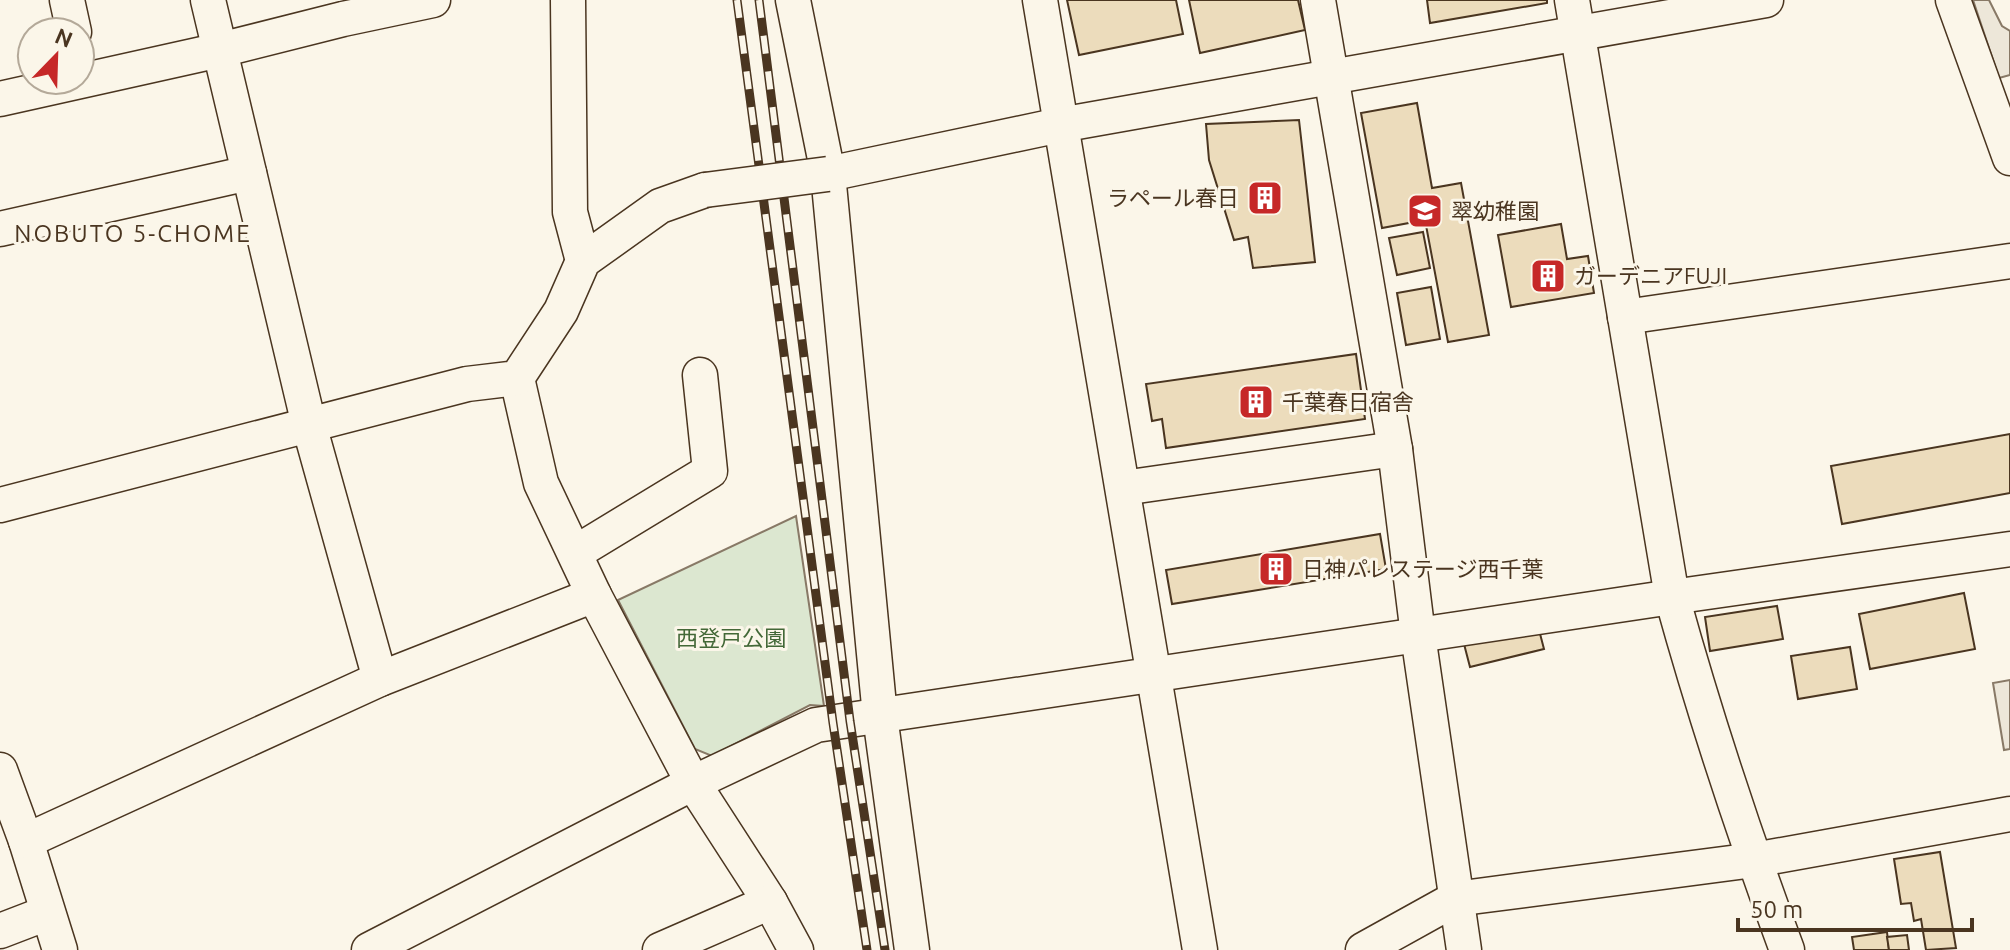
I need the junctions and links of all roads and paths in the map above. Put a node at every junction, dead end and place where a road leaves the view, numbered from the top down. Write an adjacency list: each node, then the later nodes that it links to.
1 (208, 0): 11 (street)
2 (433, 0): 9 (street)
3 (568, 0): 19 (street)
4 (793, 0): 17 (street)
5 (1040, 0): 14 (street)
6 (1318, 0): 13 (street)
7 (1766, 0): 10 (street)
8 (1953, 0): 15 (street)
9 (341, 9): 11 (street)
10 (1575, 16): 13 (street); 21 (street)
11 (220, 50): 12 (street); 16 (street)
12 (96, 66)
13 (1331, 76): 14 (street); 25 (street)
14 (1060, 125): 17 (street); 26 (street)
15 (2010, 158)
16 (249, 173): 18 (street); 24 (street)
17 (828, 174): 19 (street, bridge); 35 (street)
18 (0, 229)
19 (583, 261): 23 (street)
20 (2010, 261): 21 (street)
21 (1625, 317): 31 (street)
22 (700, 375): 29 (street)
23 (517, 378): 24 (street); 29 (street)
24 (309, 425): 27 (street); 34 (street)
25 (1395, 449): 26 (street); 32 (street)
26 (1123, 488): 33 (street)
27 (0, 505)
28 (2010, 549): 31 (street)
29 (575, 553): 30 (street)
30 (594, 595): 34 (street); 37 (street)
31 (1672, 597): 32 (street); 40 (street)
32 (1418, 635): 33 (street); 41 (street)
33 (1153, 676): 35 (street); 50 (street)
34 (380, 679): 39 (street)
35 (880, 716): 37 (street); 49 (street)
36 (0, 770): 39 (street)
37 (693, 783): 42 (street); 46 (street)
38 (2010, 814): 40 (street)
39 (26, 841): 43 (street)
40 (1754, 860): 41 (street); 53 (street)
41 (1455, 899): 51 (street); 52 (street)
42 (770, 902): 47 (street); 48 (street)
43 (47, 913): 44 (street); 45 (street)
44 (0, 931)
45 (60, 950)
46 (369, 950)
47 (660, 950)
48 (796, 950)
49 (912, 950)
50 (1200, 950)
51 (1363, 950)
52 (1464, 950)
53 (1787, 950)

